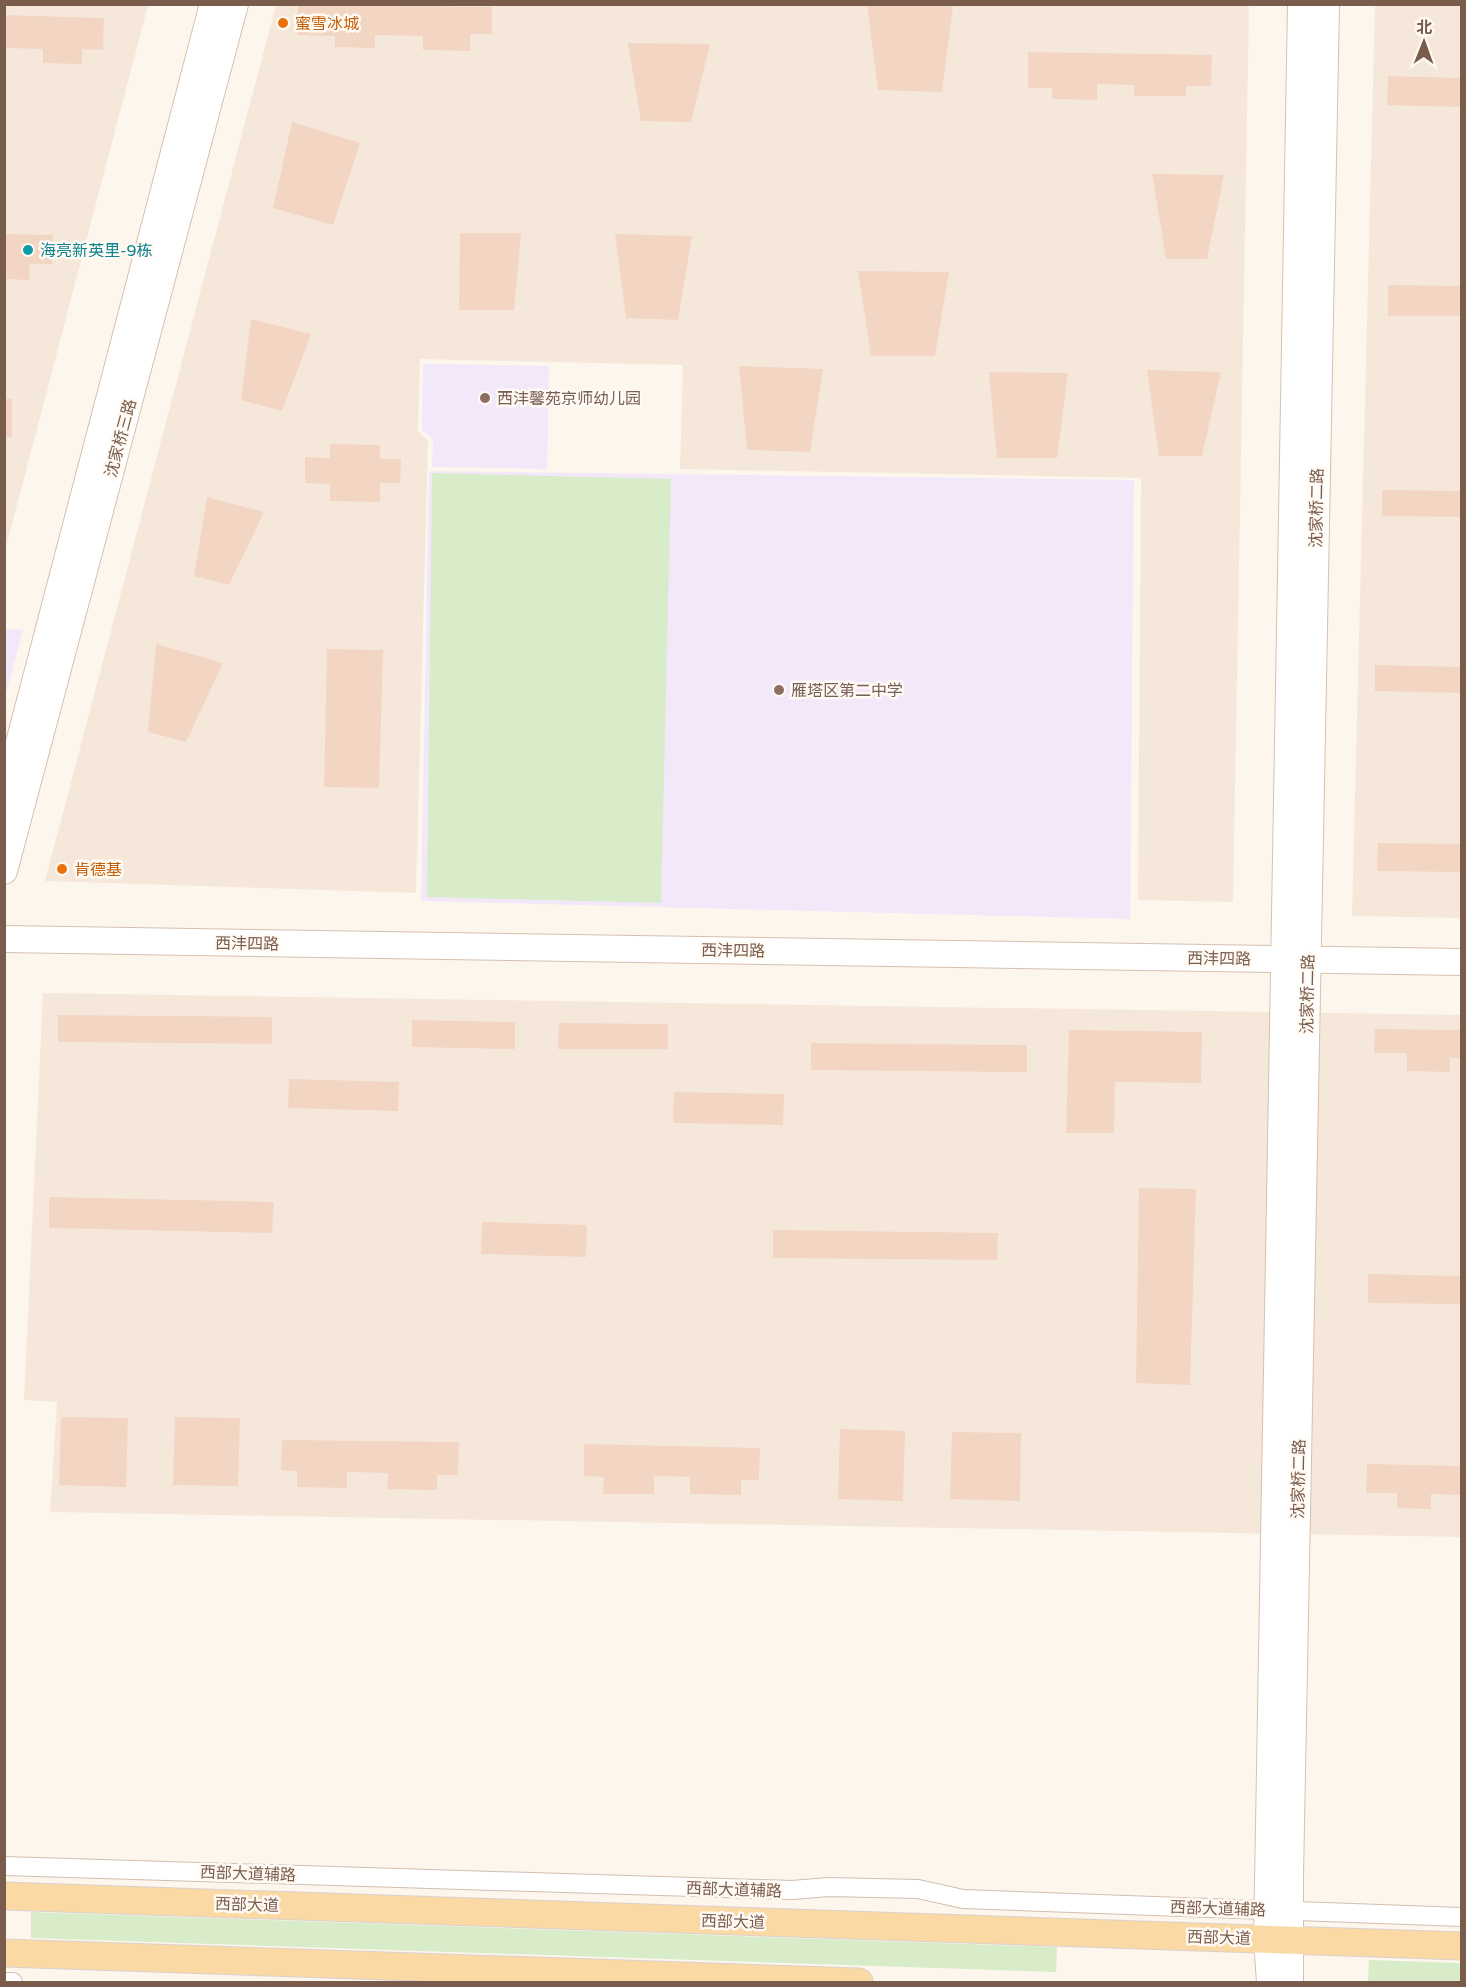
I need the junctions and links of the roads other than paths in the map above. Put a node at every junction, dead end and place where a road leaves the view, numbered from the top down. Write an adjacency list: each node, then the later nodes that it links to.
1 (213, 4): 5 (street, 沈家桥三路)
2 (236, 4): 6 (street, 沈家桥三路)
3 (1301, 4): 8 (street, 沈家桥二路)
4 (1326, 4): 8 (street, 沈家桥二路)
5 (4, 800)
6 (4, 871)
7 (4, 939): 8 (street, 西沣四路)
8 (1297, 959): 9 (street, 西沣四路); 12 (street, 沈家桥二路)
9 (1461, 962)
10 (4, 1866): 12 (street, 西部大道辅路)
11 (4, 1896): 14 (main road, 西部大道)
12 (1279, 1910): 13 (street, 西部大道辅路); 14 (street, 沈家桥二路)
13 (1461, 1917)
14 (1278, 1939): 15 (main road, 西部大道); 20 (street, 沈家桥二路); 21 (street, 沈家桥二路)
15 (1461, 1946)
16 (4, 1953): 19 (main road)
17 (4, 1982): 18 (street)
18 (13, 1983)
19 (859, 1983)
20 (1270, 1983)
21 (1290, 1983)

